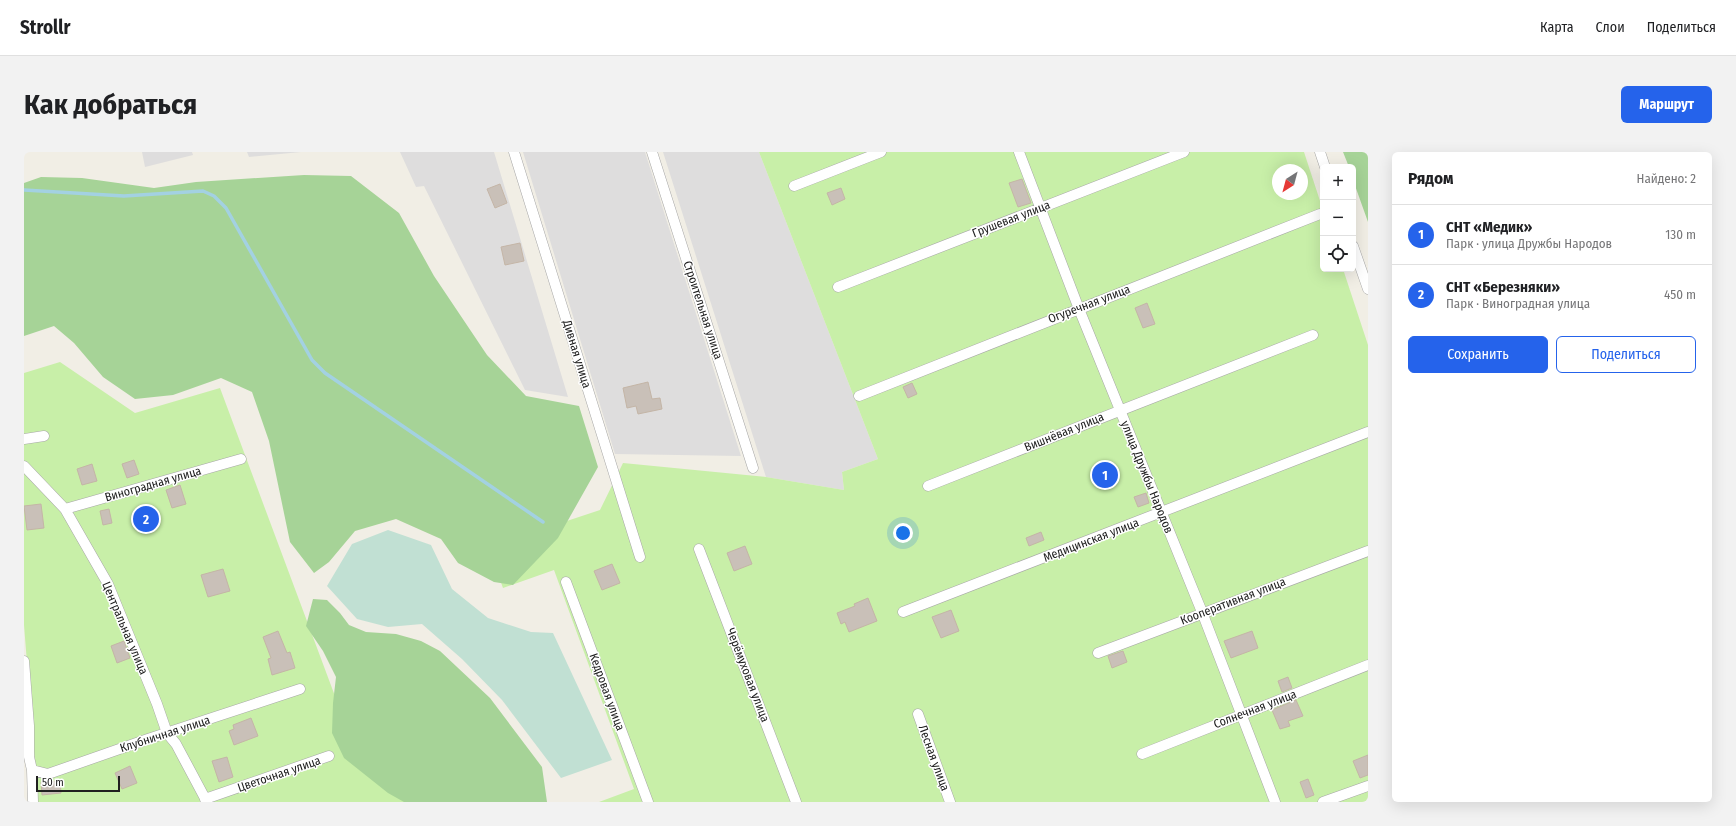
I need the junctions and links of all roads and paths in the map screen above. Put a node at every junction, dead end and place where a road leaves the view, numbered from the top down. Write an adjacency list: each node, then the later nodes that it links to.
1 (514, 152): 29 (street, Дивная улица)
2 (652, 152): 23 (street, Строительная улица)
3 (881, 152): 8 (street)
4 (1019, 152): 9 (street, улица Дружбы Народов)
5 (1184, 152): 9 (street, Грушевая улица)
6 (1320, 152): 7 (street)
7 (1324, 164)
8 (794, 186)
9 (1042, 207): 12 (street, Грушевая улица); 14 (street, улица Дружбы Народов)
10 (1320, 214): 14 (street, Огуречная улица)
11 (1356, 255): 13 (street)
12 (838, 287)
13 (1368, 289)
14 (1079, 309): 16 (street, Огуречная улица); 17 (street, улица Дружбы Народов)
15 (1313, 335): 17 (street, Вишнёвая улица)
16 (859, 396)
17 (1120, 410): 24 (street, Вишнёвая улица); 26 (street, улица Дружбы Народов)
18 (1368, 432): 26 (street, Медицинская улица)
19 (44, 436): 20 (street)
20 (24, 439)
21 (241, 459): 25 (street, Виноградная улица)
22 (24, 466): 25 (street, Центральная улица)
23 (753, 468)
24 (928, 486)
25 (65, 508): 39 (street, Центральная улица)
26 (1161, 513): 31 (street, Медицинская улица); 32 (street, улица Дружбы Народов)
27 (699, 549): 47 (street, Черёмуховая улица)
28 (1368, 550): 32 (street, Кооперативная улица)
29 (640, 557)
30 (566, 582): 46 (street, Кедровая улица)
31 (903, 612)
32 (1202, 612): 33 (street, Кооперативная улица); 38 (street, улица Дружбы Народов)
33 (1098, 653)
34 (24, 661): 42 (street)
35 (1368, 665): 38 (street, Солнечная улица)
36 (300, 689): 39 (street, Клубничная улица)
37 (918, 714): 48 (street, Лесная улица)
38 (1241, 714): 40 (street, Солнечная улица); 49 (street, улица Дружбы Народов)
39 (166, 733): 42 (street, Клубничная улица); 44 (street, Центральная улица)
40 (1142, 754)
41 (329, 756): 44 (street, Цветочная улица)
42 (32, 770): 45 (street)
43 (1368, 786): 50 (street)
44 (206, 801)
45 (33, 802)
46 (648, 802)
47 (796, 802)
48 (950, 802)
49 (1275, 802)
50 (1323, 802)

